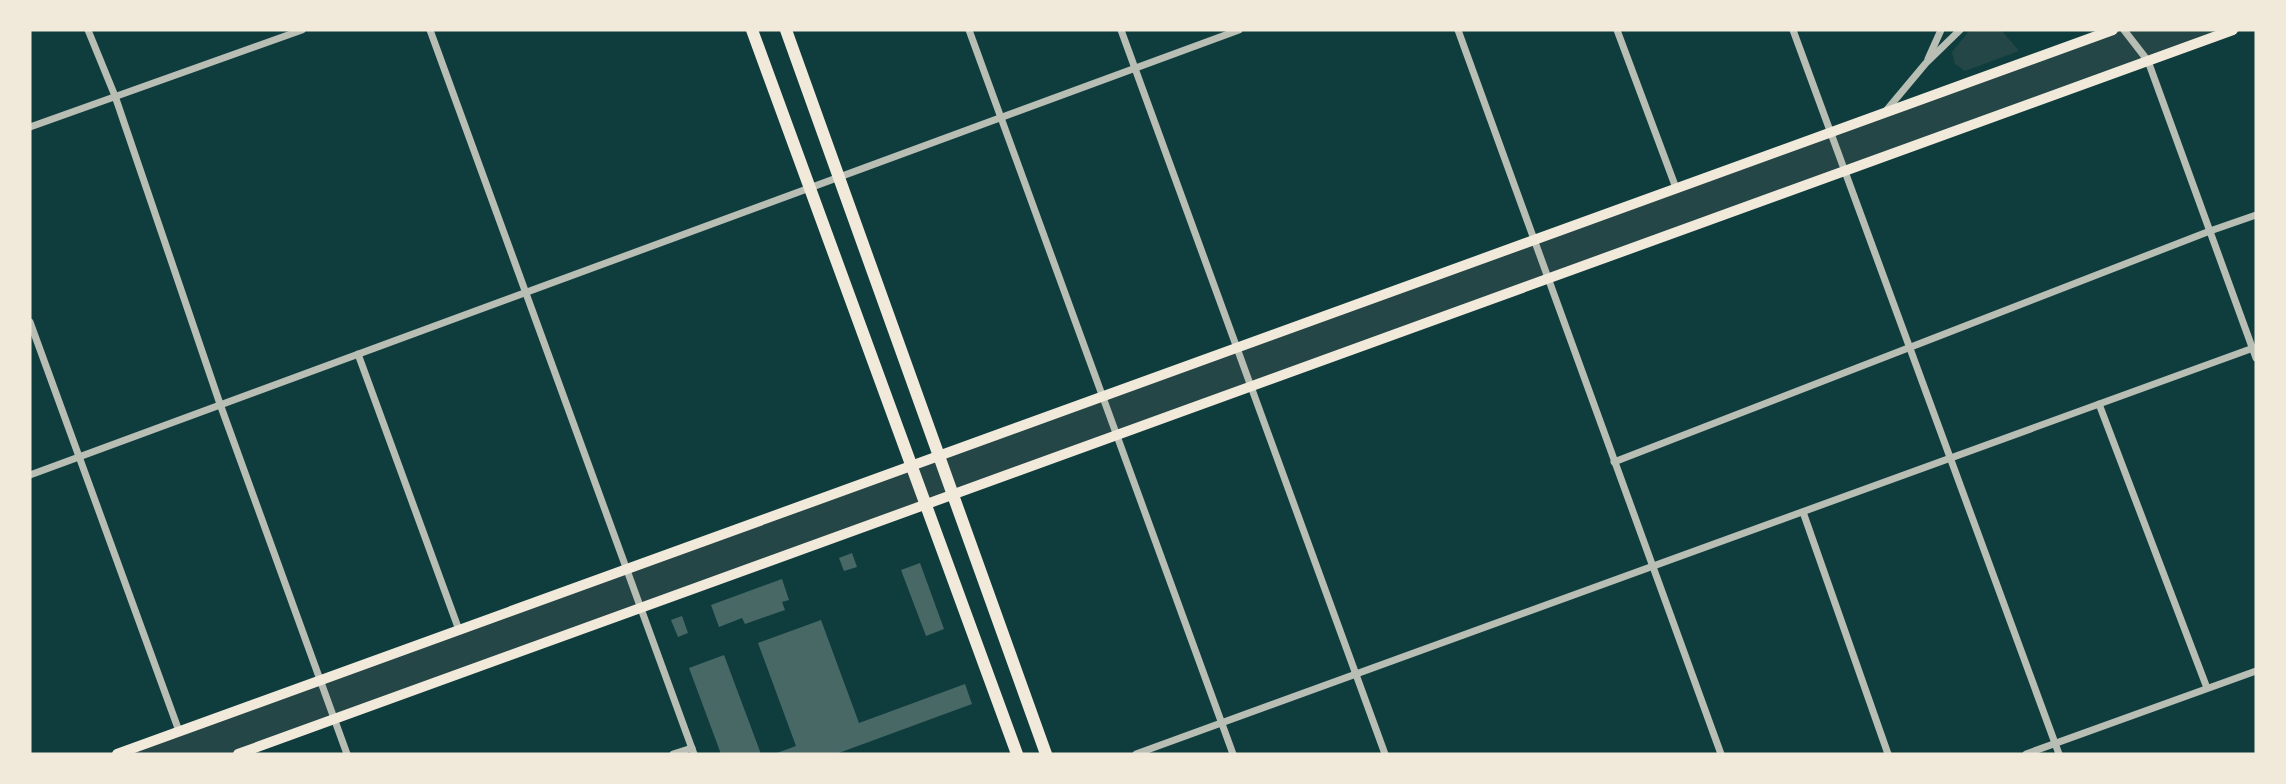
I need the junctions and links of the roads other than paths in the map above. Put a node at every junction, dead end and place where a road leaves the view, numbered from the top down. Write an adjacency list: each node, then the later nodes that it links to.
1 (88, 30): 20 (street)
2 (302, 30): 20 (street)
3 (430, 30): 33 (street)
4 (752, 30): 27 (main road)
5 (786, 30): 26 (main road)
6 (969, 30): 22 (street)
7 (1121, 30): 19 (street)
8 (1239, 30): 19 (street)
9 (1458, 30): 31 (street)
10 (1617, 30): 28 (street)
11 (1793, 30): 24 (street)
12 (1941, 30): 18 (street)
13 (1960, 30): 18 (street)
14 (2113, 30): 21 (main road)
15 (2124, 30): 17 (street)
16 (2233, 30): 17 (main road)
17 (2148, 61): 25 (main road); 30 (street)
18 (1926, 63): 21 (street)
19 (1135, 68): 22 (street); 35 (street)
20 (115, 96): 23 (street); 42 (street)
21 (1884, 113): 24 (main road)
22 (1001, 118): 26 (street); 41 (street)
23 (30, 127)
24 (1831, 132): 25 (street); 28 (main road)
25 (1844, 170): 32 (main road); 36 (street)
26 (838, 177): 27 (street); 45 (main road)
27 (808, 188): 33 (street); 49 (main road)
28 (1676, 188): 31 (main road)
29 (2256, 215): 30 (street)
30 (2210, 231): 36 (street); 37 (street)
31 (1533, 240): 32 (street); 35 (main road)
32 (1547, 278): 40 (main road); 48 (street)
33 (525, 293): 38 (street); 55 (street)
34 (30, 322): 46 (street)
35 (1237, 348): 40 (street); 41 (main road)
36 (1909, 348): 47 (street); 48 (street)
37 (2255, 348): 39 (street); 43 (street)
38 (358, 354): 42 (street); 57 (street)
39 (2256, 358)
40 (1251, 386): 44 (main road); 59 (street)
41 (1103, 396): 44 (street); 45 (main road)
42 (220, 404): 46 (street); 60 (street)
43 (2099, 404): 47 (street); 61 (street)
44 (1117, 435): 51 (main road); 63 (street)
45 (938, 456): 49 (main road); 51 (main road)
46 (80, 457): 50 (street); 64 (street)
47 (1951, 458): 53 (street); 65 (street)
48 (1614, 462): 54 (street)
49 (911, 466): 52 (main road); 55 (main road)
50 (30, 475)
51 (951, 495): 52 (main road); 72 (main road)
52 (925, 504): 56 (main road); 71 (main road)
53 (1803, 512): 54 (street); 77 (street)
54 (1652, 566): 59 (street); 76 (street)
55 (626, 569): 56 (street); 57 (main road)
56 (640, 608): 62 (main road); 66 (street)
57 (459, 630): 60 (main road)
58 (2256, 671): 61 (street)
59 (1356, 674): 63 (street); 75 (street)
60 (320, 680): 62 (street); 64 (main road)
61 (2207, 688): 65 (street)
62 (334, 719): 68 (main road); 69 (street)
63 (1222, 723): 73 (street); 74 (street)
64 (179, 731): 67 (main road)
65 (2055, 744): 78 (street); 79 (street)
66 (693, 751): 70 (street)
67 (117, 754)
68 (238, 754)
69 (347, 754)
70 (673, 754)
71 (1017, 754)
72 (1046, 754)
73 (1136, 754)
74 (1233, 754)
75 (1385, 754)
76 (1721, 754)
77 (1888, 754)
78 (2026, 754)
79 (2059, 754)

